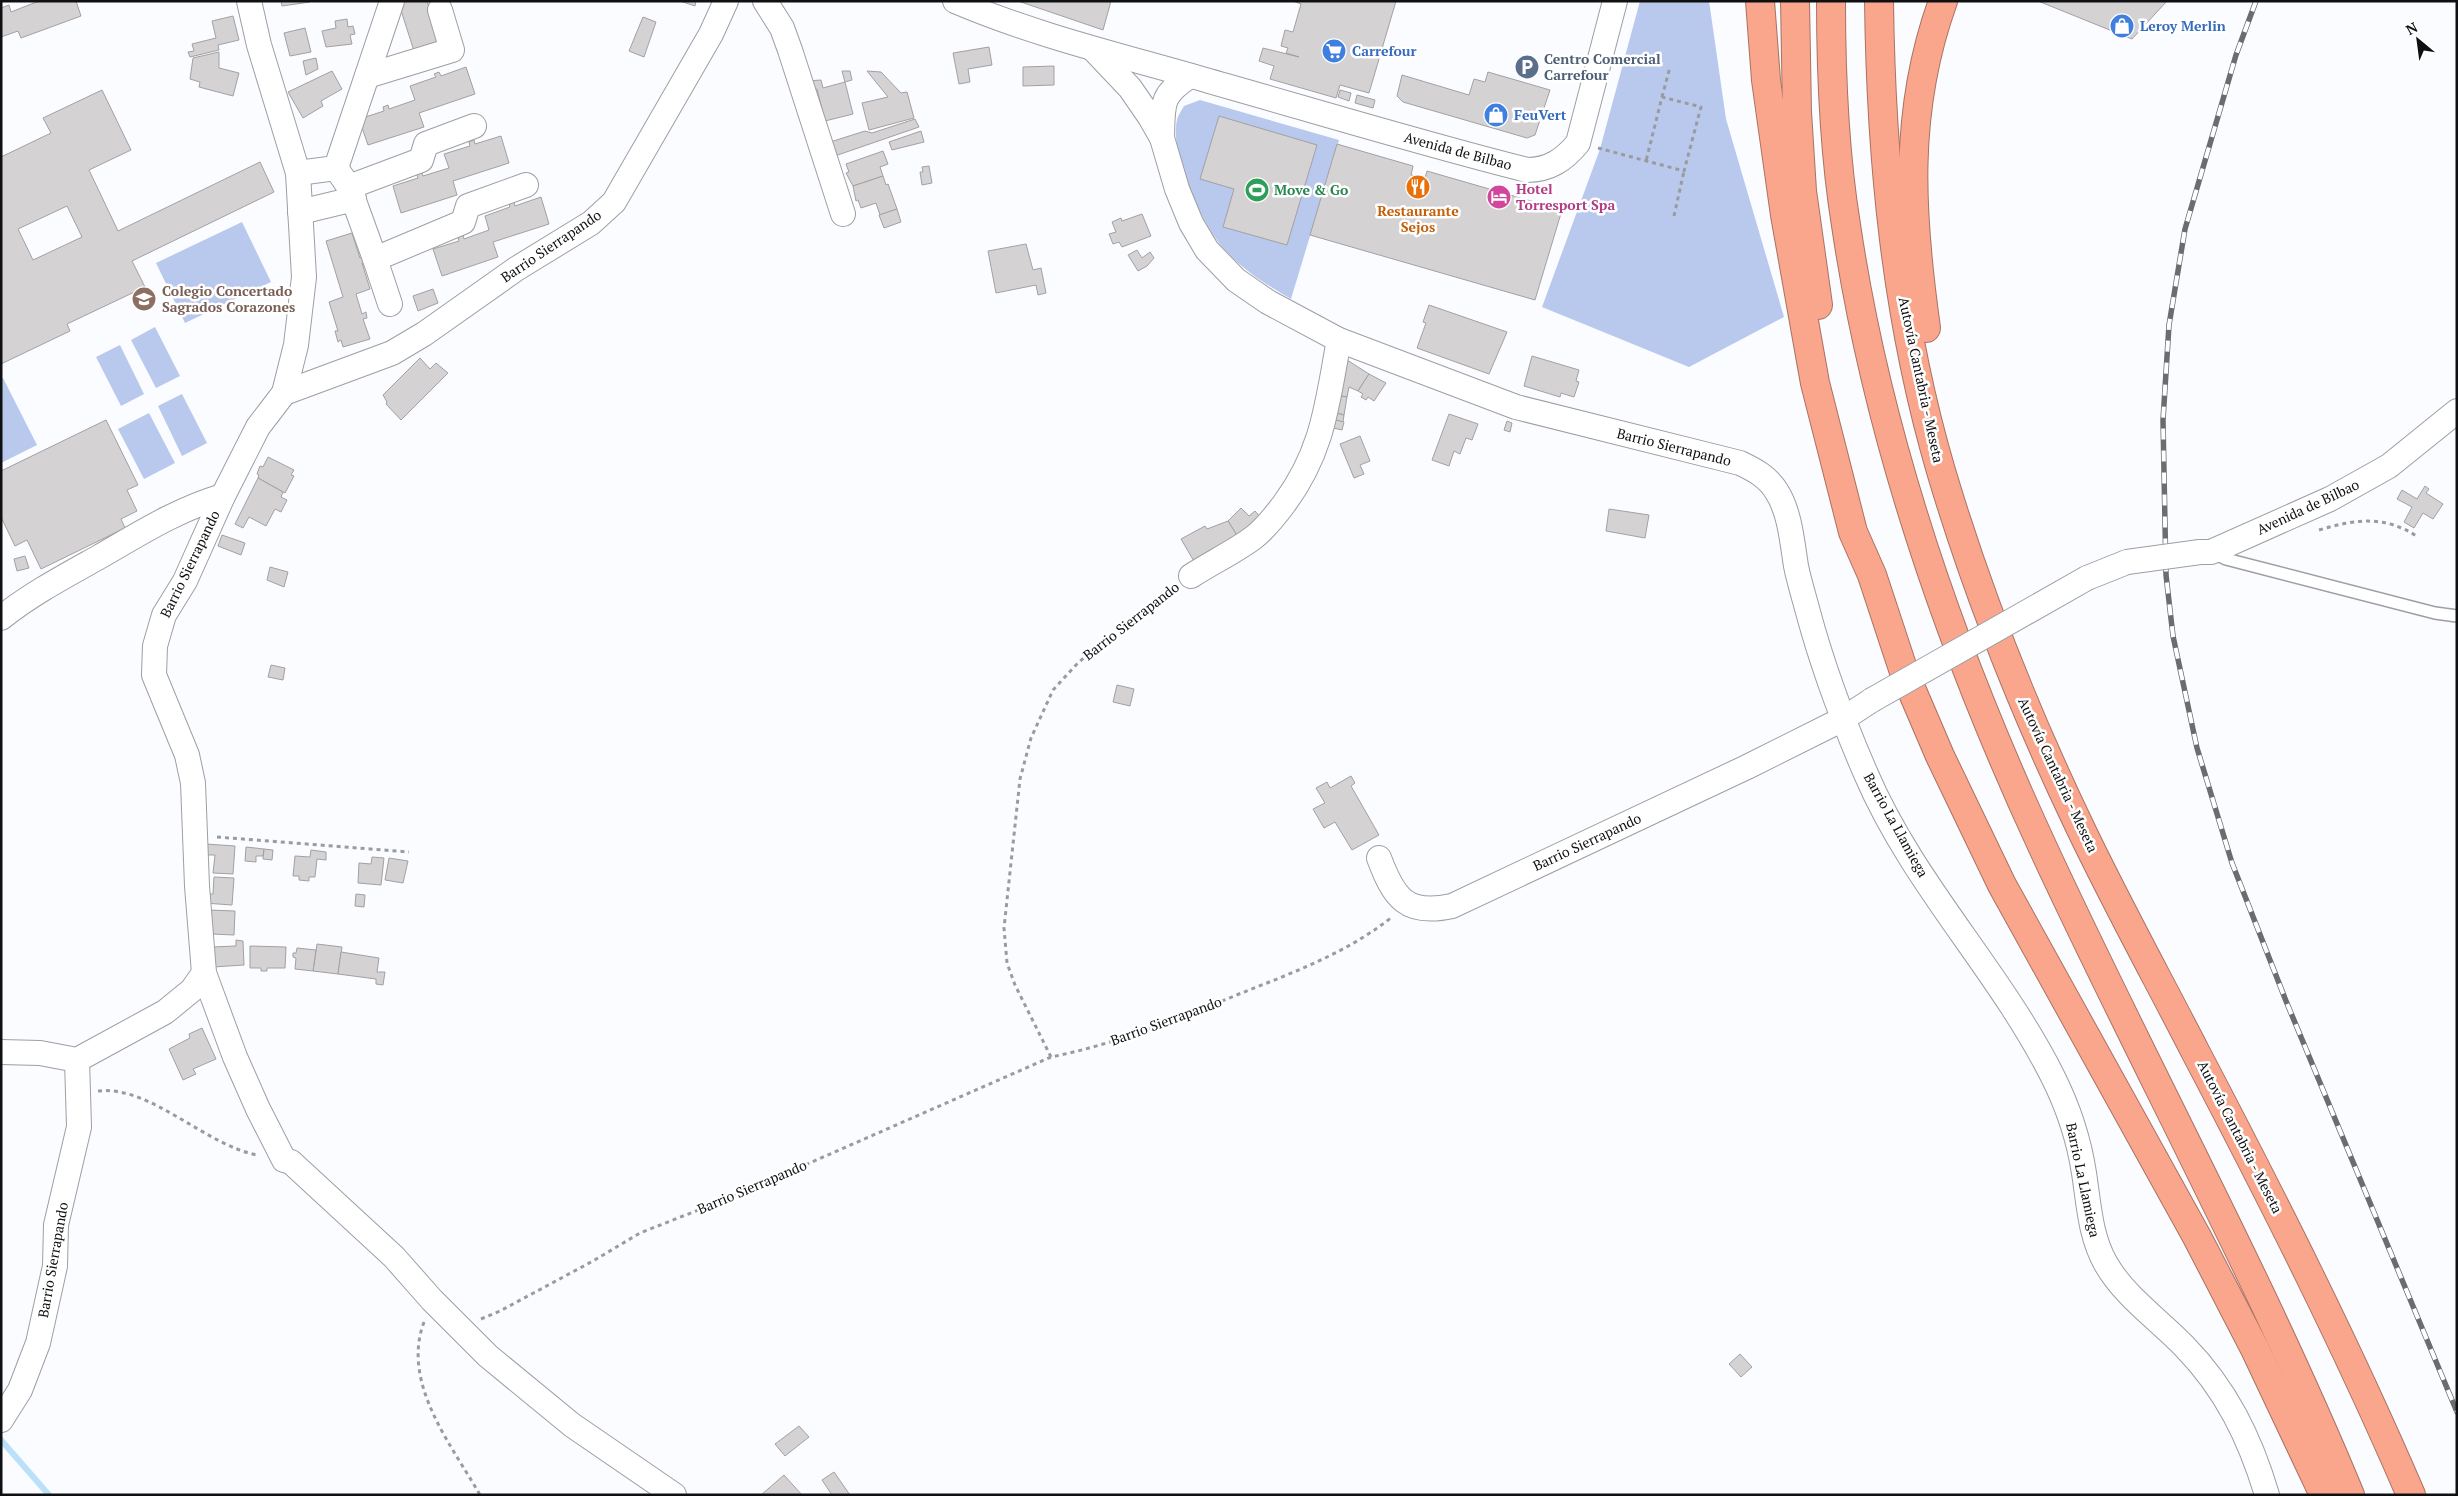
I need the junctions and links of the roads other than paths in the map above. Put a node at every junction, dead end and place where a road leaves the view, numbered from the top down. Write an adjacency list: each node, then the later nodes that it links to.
1 (249, 1): 20 (street, Barrio Sierrapando)
2 (392, 1): 15 (street)
3 (726, 1): 28 (street, Barrio Sierrapando)
4 (764, 1): 24 (street)
5 (955, 1): 13 (street, Barrio Sierrapando)
6 (1615, 1): 16 (street, Avenida de Bilbao)
7 (1760, 1): 33 (highway)
8 (1795, 1): 33 (highway)
9 (1830, 1): 47 (highway)
10 (1879, 1): 35 (highway, Autovía Cantabria - Meseta)
11 (1943, 1): 35 (highway)
12 (440, 10): 15 (street)
13 (1094, 50): 14 (street, Barrio Sierrapando); 18 (street, Barrio Sierrapando)
14 (1151, 66): 16 (street, Barrio Sierrapando); 18 (street, Barrio Sierrapando)
15 (367, 76): 19 (street)
16 (1190, 76): 18 (street, Barrio Sierrapando)
17 (474, 126): 22 (street)
18 (1162, 127): 27 (street, Barrio Sierrapando)
19 (336, 168): 20 (street); 22 (street)
20 (298, 173): 23 (street, Barrio Sierrapando)
21 (526, 185): 25 (street)
22 (351, 193): 23 (street); 25 (street)
23 (300, 212): 28 (street, Barrio Sierrapando)
24 (843, 214)
25 (376, 259): 26 (street)
26 (390, 304)
27 (1339, 340): 34 (street, Barrio Sierrapando); 38 (street, Barrio Sierrapando)
28 (284, 393): 30 (street, Barrio Sierrapando)
29 (2457, 411): 31 (street, Avenida de Bilbao)
30 (223, 496): 37 (street, Barrio Sierrapando); 40 (street, Barrio Sierrapando)
31 (2206, 552): 32 (street, Avenida de Bilbao, bridge); 36 (lane)
32 (2127, 562): 38 (street, Barrio Sierrapando, bridge)
33 (1872, 575): 46 (highway)
34 (1191, 576)
35 (1985, 604): 48 (highway, Autovía Cantabria - Meseta)
36 (2457, 616)
37 (1, 618)
38 (1842, 719): 39 (street, Barrio Sierrapando); 45 (street, Barrio La Llamiega)
39 (1379, 858)
40 (204, 973): 42 (street); 44 (street, Barrio Sierrapando)
41 (1, 1052): 42 (street)
42 (77, 1060): 43 (street, Barrio Sierrapando)
43 (2, 1419)
44 (674, 1495)
45 (2267, 1495)
46 (2324, 1495)
47 (2350, 1495)
48 (2411, 1495)

